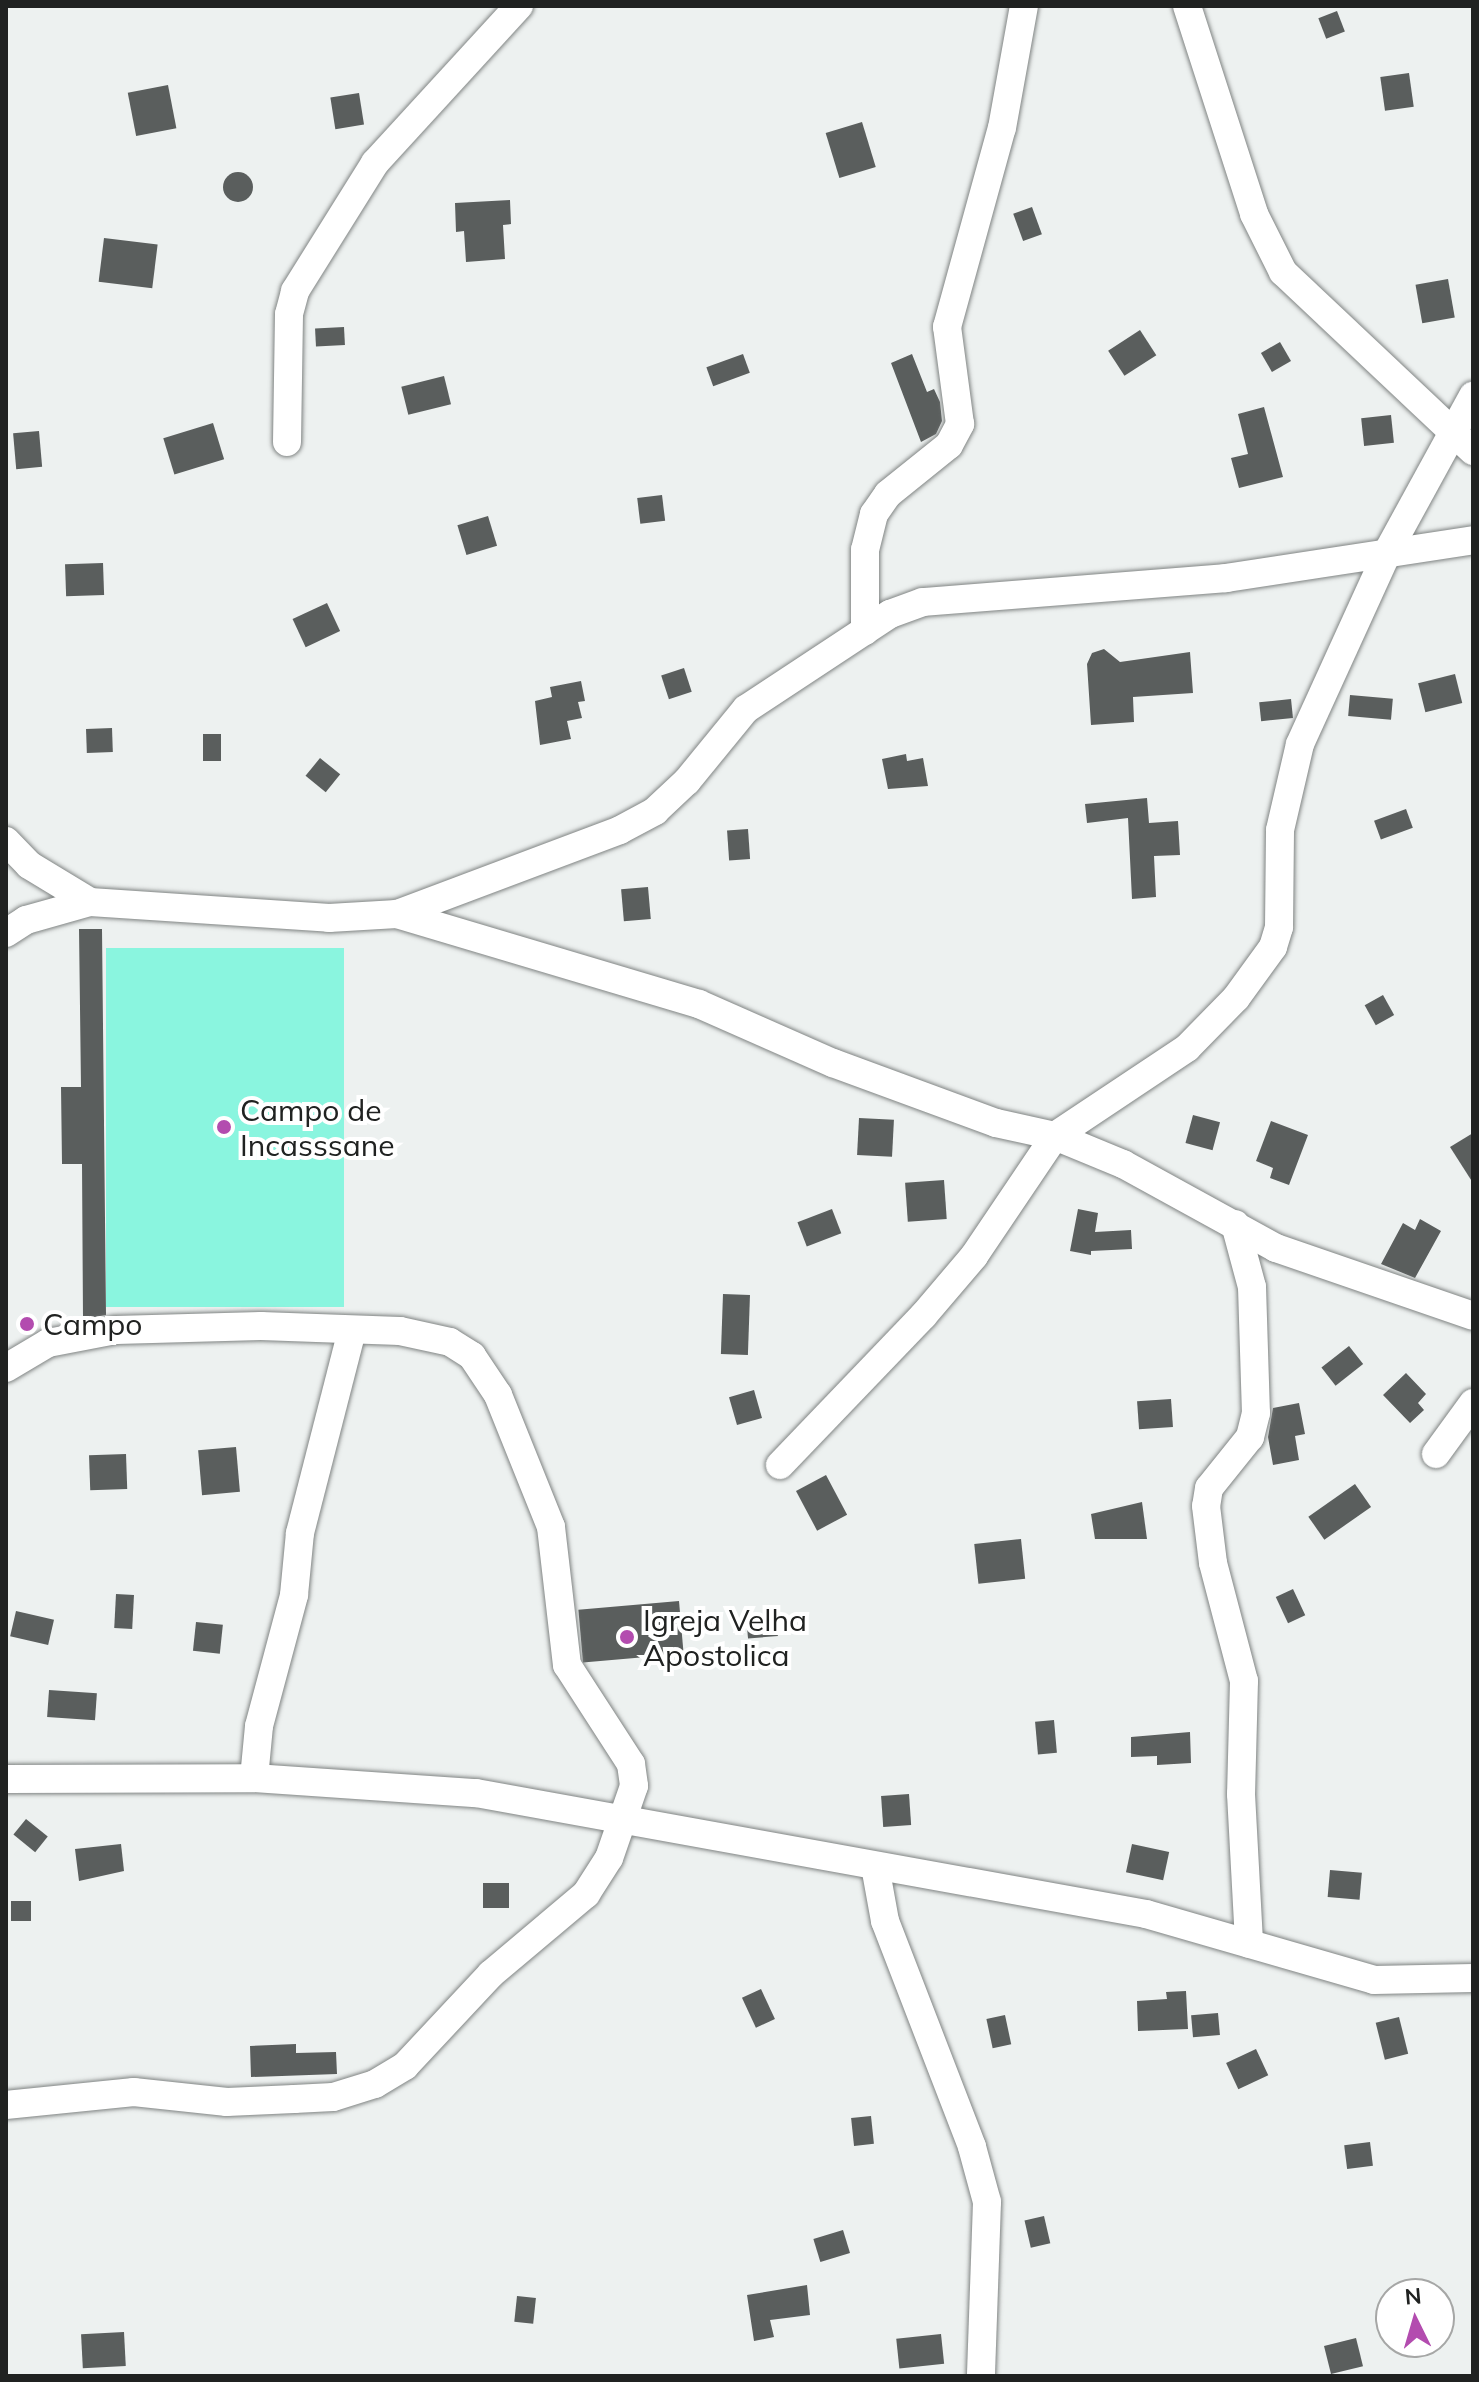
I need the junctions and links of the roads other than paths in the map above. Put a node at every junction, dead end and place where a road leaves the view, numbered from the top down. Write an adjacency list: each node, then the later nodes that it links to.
1 (519, 6): 5 (street)
2 (1024, 6): 9 (street)
3 (1187, 6): 6 (street)
4 (1473, 396): 6 (street)
5 (287, 442)
6 (1463, 443): 8 (street)
7 (1473, 540): 8 (street)
8 (1388, 551): 9 (street); 14 (street)
9 (865, 631): 12 (street)
10 (6, 841): 11 (street)
11 (90, 902): 12 (street); 13 (street)
12 (397, 914): 14 (street)
13 (6, 933)
14 (1055, 1136): 15 (street); 21 (street)
15 (1235, 1224): 16 (street); 26 (street)
16 (1473, 1316)
17 (352, 1331): 18 (street); 22 (street); 24 (street)
18 (6, 1368)
19 (1473, 1403): 20 (street)
20 (1436, 1454)
21 (780, 1465)
22 (254, 1778): 23 (street); 24 (street)
23 (6, 1779)
24 (622, 1819): 25 (street); 28 (street)
25 (875, 1866): 26 (street); 29 (street)
26 (1249, 1944): 27 (street)
27 (1473, 1978)
28 (6, 2105)
29 (981, 2376)

